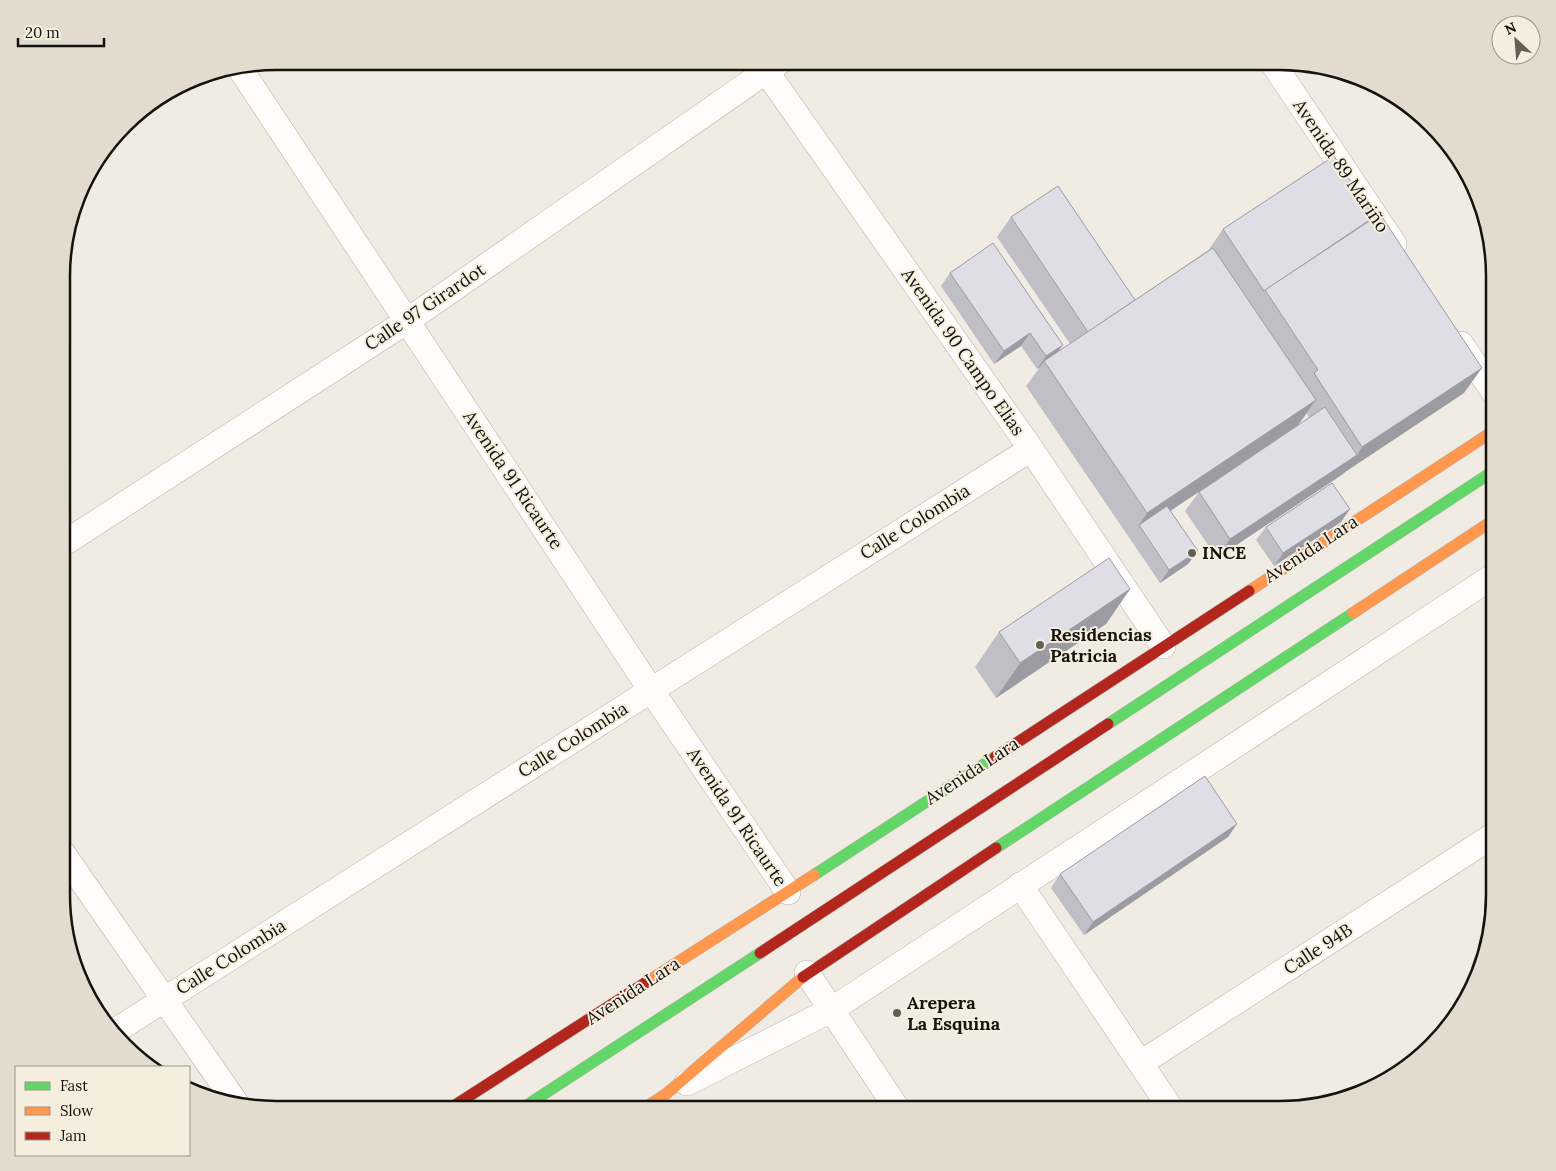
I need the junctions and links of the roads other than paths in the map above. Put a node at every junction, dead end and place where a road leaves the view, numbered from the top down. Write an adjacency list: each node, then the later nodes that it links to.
1 (762, 70): 6 (street, Calle 97 Girardot)
2 (772, 70): 10 (street, Avenida 90 Campo Elias)
3 (1277, 70): 5 (street, Avenida 89 Mariño)
4 (242, 73): 6 (street, Avenida 91 Ricaurte)
5 (1408, 264)
6 (407, 320): 13 (street, Calle 97 Girardot); 16 (street, Avenida 91 Ricaurte)
7 (1451, 329): 8 (street)
8 (1486, 381)
9 (1486, 436): 15 (street, Avenida Lara)
10 (1031, 449): 15 (street, Avenida 90 Campo Elias); 16 (street, Calle Colombia)
11 (1486, 476): 29 (street, Avenida Lara)
12 (1486, 525): 21 (street)
13 (70, 539)
14 (1486, 580): 19 (street)
15 (1163, 646): 20 (street, Avenida Lara)
16 (651, 690): 20 (street, Avenida 91 Ricaurte); 22 (street, Calle Colombia)
17 (1486, 841): 25 (street, Calle 94B)
18 (70, 863): 22 (street)
19 (1020, 885): 23 (street); 25 (street)
20 (788, 892): 28 (street, Avenida Lara)
21 (807, 973): 23 (street); 26 (street)
22 (165, 999): 24 (street, Calle Colombia); 27 (street)
23 (831, 1010): 26 (street); 31 (street)
24 (119, 1028)
25 (1141, 1063): 32 (street)
26 (666, 1094): 30 (street)
27 (231, 1096)
28 (461, 1101)
29 (533, 1101)
30 (656, 1101)
31 (892, 1101)
32 (1166, 1101)

